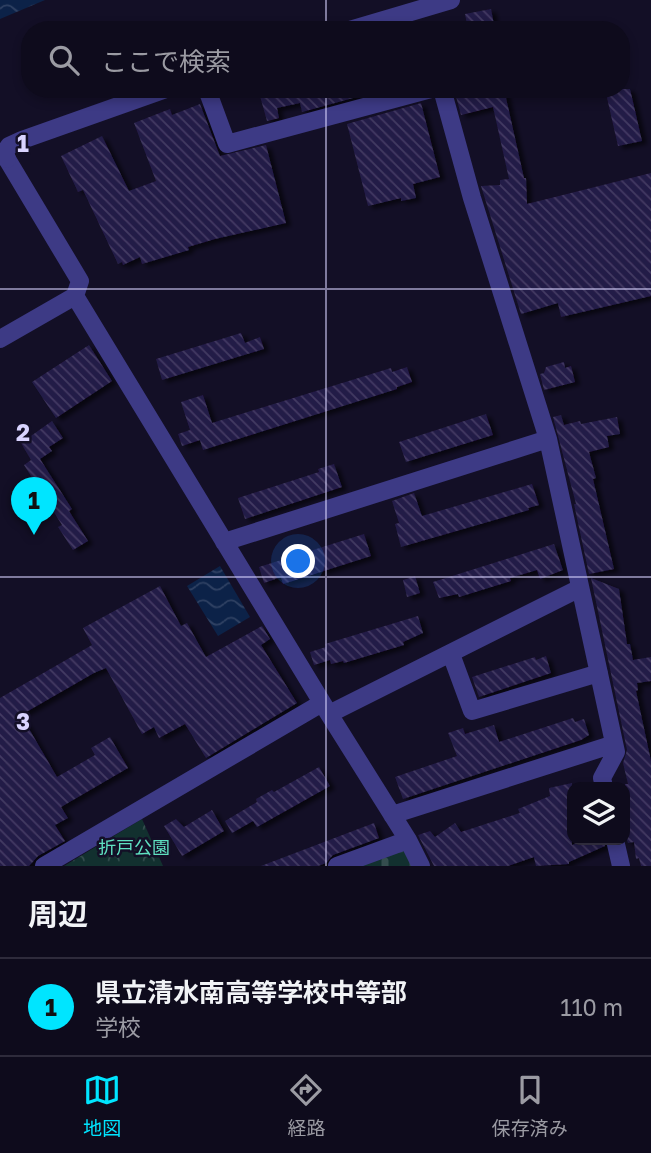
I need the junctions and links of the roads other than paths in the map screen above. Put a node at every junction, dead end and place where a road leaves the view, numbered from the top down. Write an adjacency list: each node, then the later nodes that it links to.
1 (451, 0): 2 (street)
2 (380, 21)
3 (141, 98): 7 (street)
4 (210, 98): 5 (street)
5 (398, 98)
6 (444, 98): 9 (street)
7 (75, 296): 8 (street); 10 (street)
8 (0, 339)
9 (548, 439): 10 (street); 11 (street)
10 (224, 541): 14 (street)
11 (580, 588): 12 (street); 13 (street)
12 (451, 654): 13 (street); 14 (street)
13 (599, 673): 15 (street)
14 (325, 709): 17 (street); 20 (street)
15 (614, 744): 16 (street); 17 (street)
16 (603, 782)
17 (392, 815): 18 (street)
18 (408, 840): 21 (street); 22 (street)
19 (616, 845): 23 (street)
20 (44, 866)
21 (337, 866)
22 (421, 866)
23 (621, 866)

